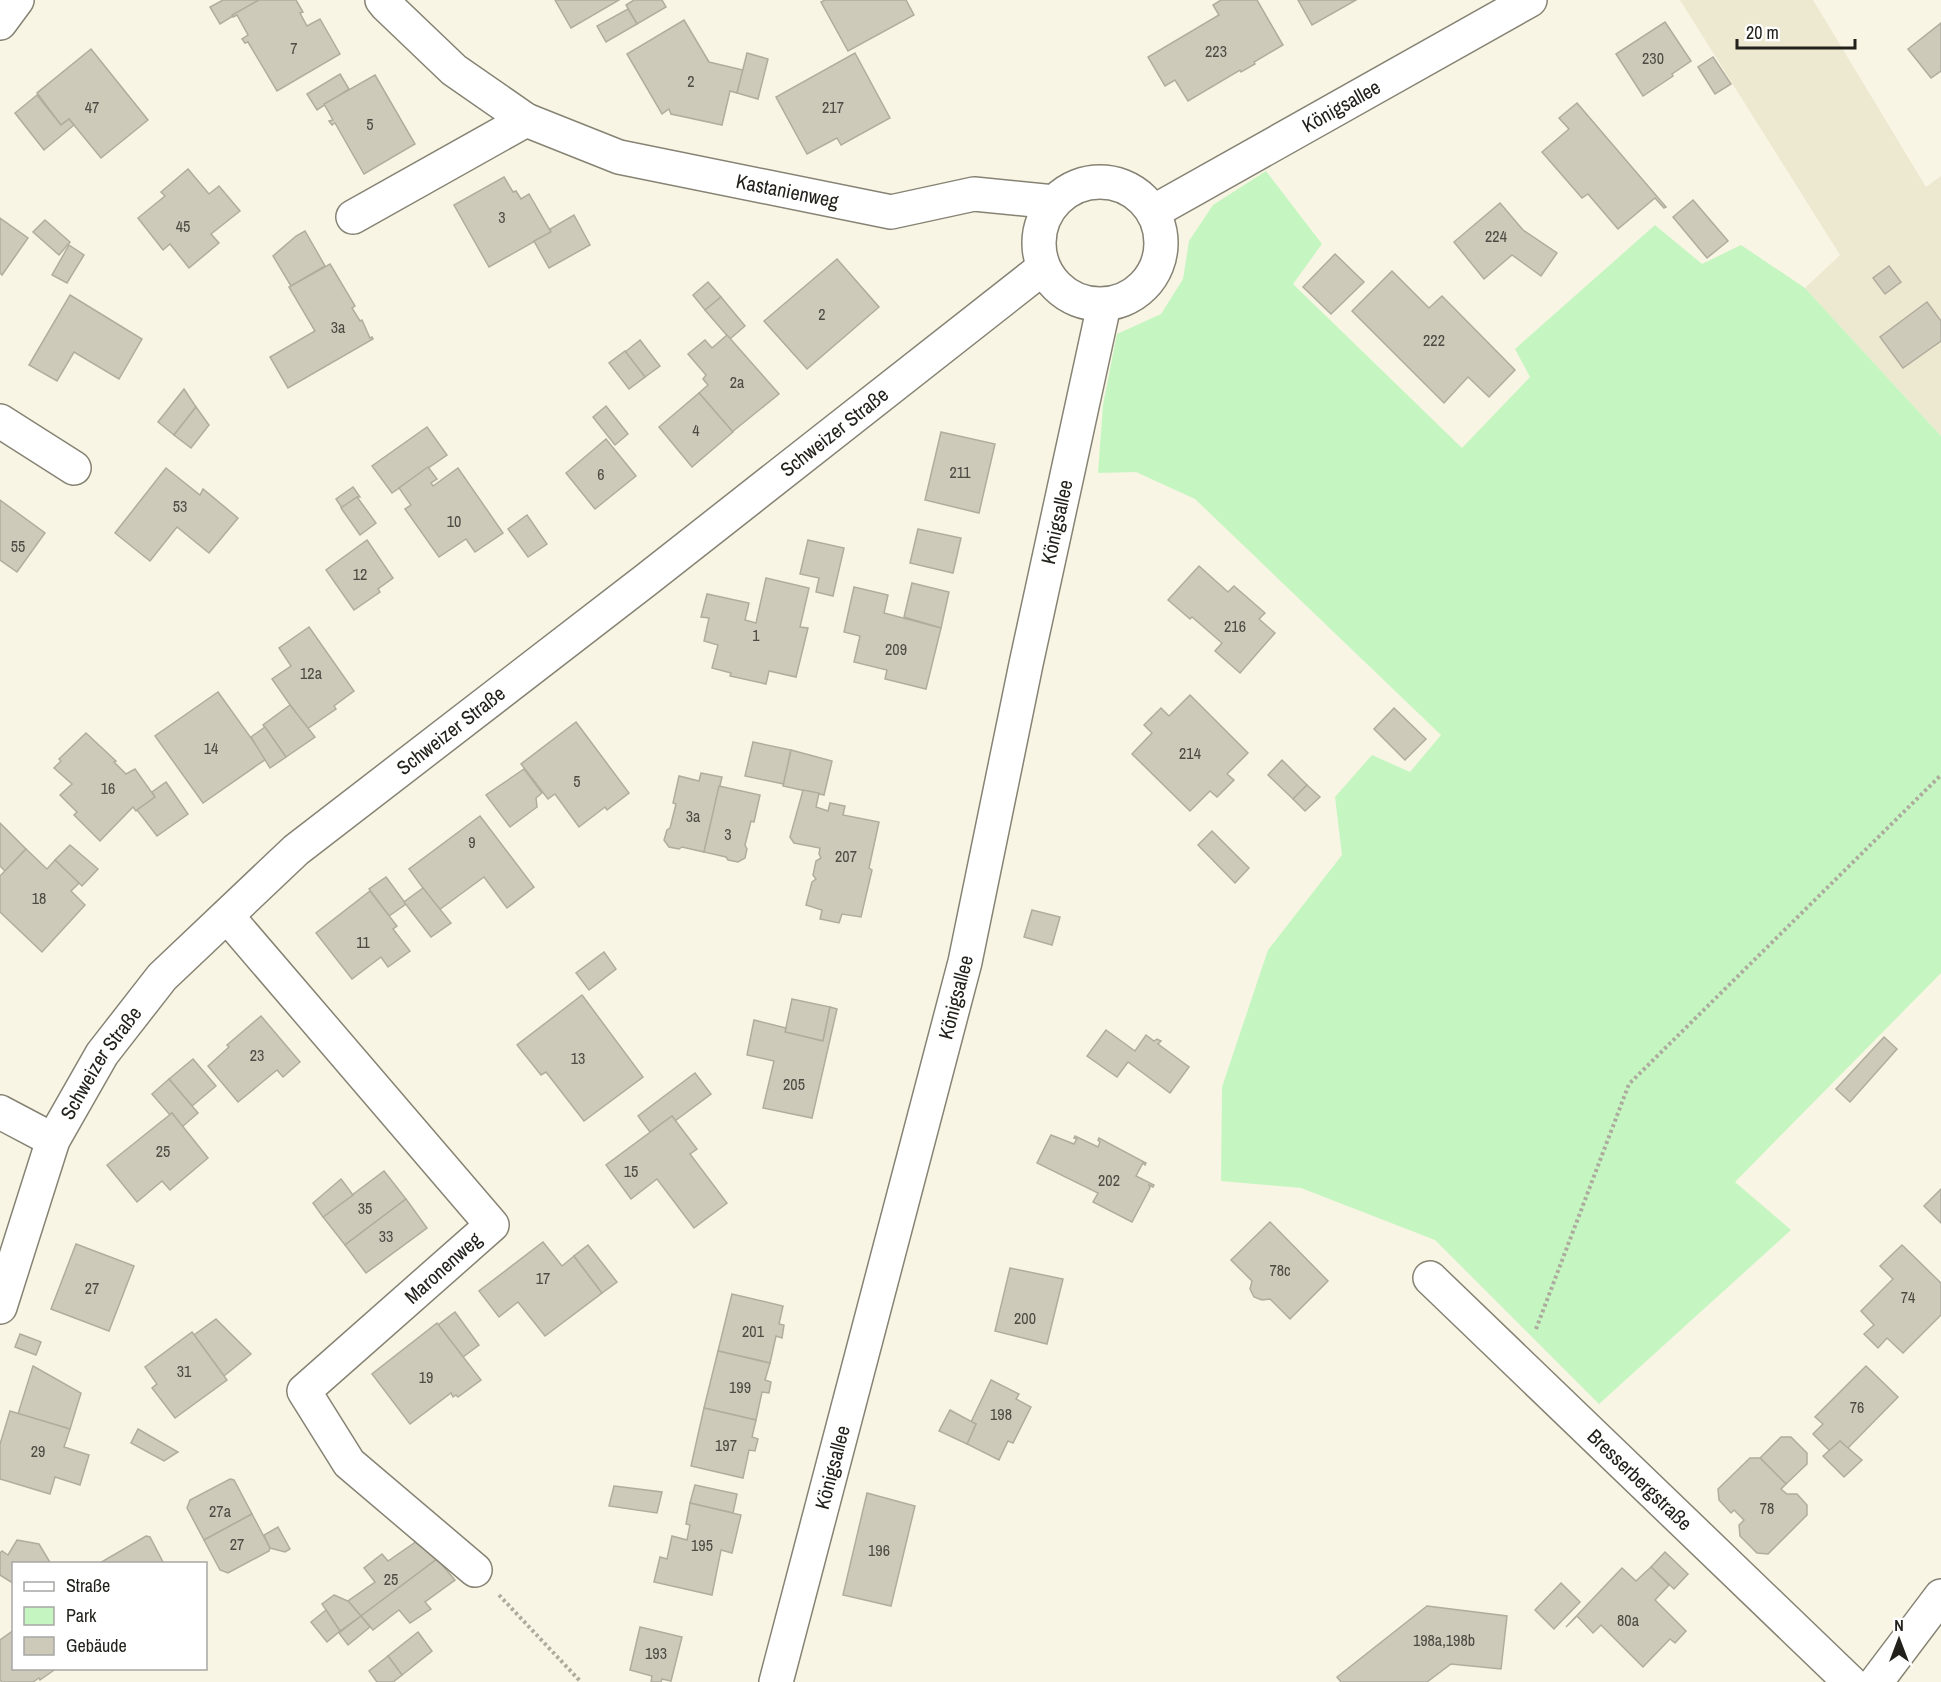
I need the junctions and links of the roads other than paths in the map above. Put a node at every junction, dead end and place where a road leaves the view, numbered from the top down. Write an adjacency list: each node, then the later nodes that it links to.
1 (17, 0): 4 (street)
2 (382, 0): 5 (street, Kastanienweg)
3 (1530, 0): 7 (street, Königsallee)
4 (0, 23)
5 (526, 120): 6 (street, Kastanienweg); 8 (street)
6 (1054, 202): 7 (street); 9 (street)
7 (1153, 212): 10 (street)
8 (353, 217)
9 (1043, 268): 10 (street); 13 (street, Schweizer Straße)
10 (1104, 305): 20 (street, Königsallee)
11 (0, 421): 12 (street)
12 (74, 468)
13 (226, 916): 15 (street, Schweizer Straße); 18 (street, Maronenweg)
14 (0, 1112): 15 (street)
15 (53, 1140): 17 (street, Schweizer Straße)
16 (1430, 1278): 21 (street, Bresserbergstraße)
17 (0, 1307)
18 (475, 1570)
19 (1941, 1596): 22 (street)
20 (776, 1682)
21 (1850, 1682)
22 (1876, 1682)

